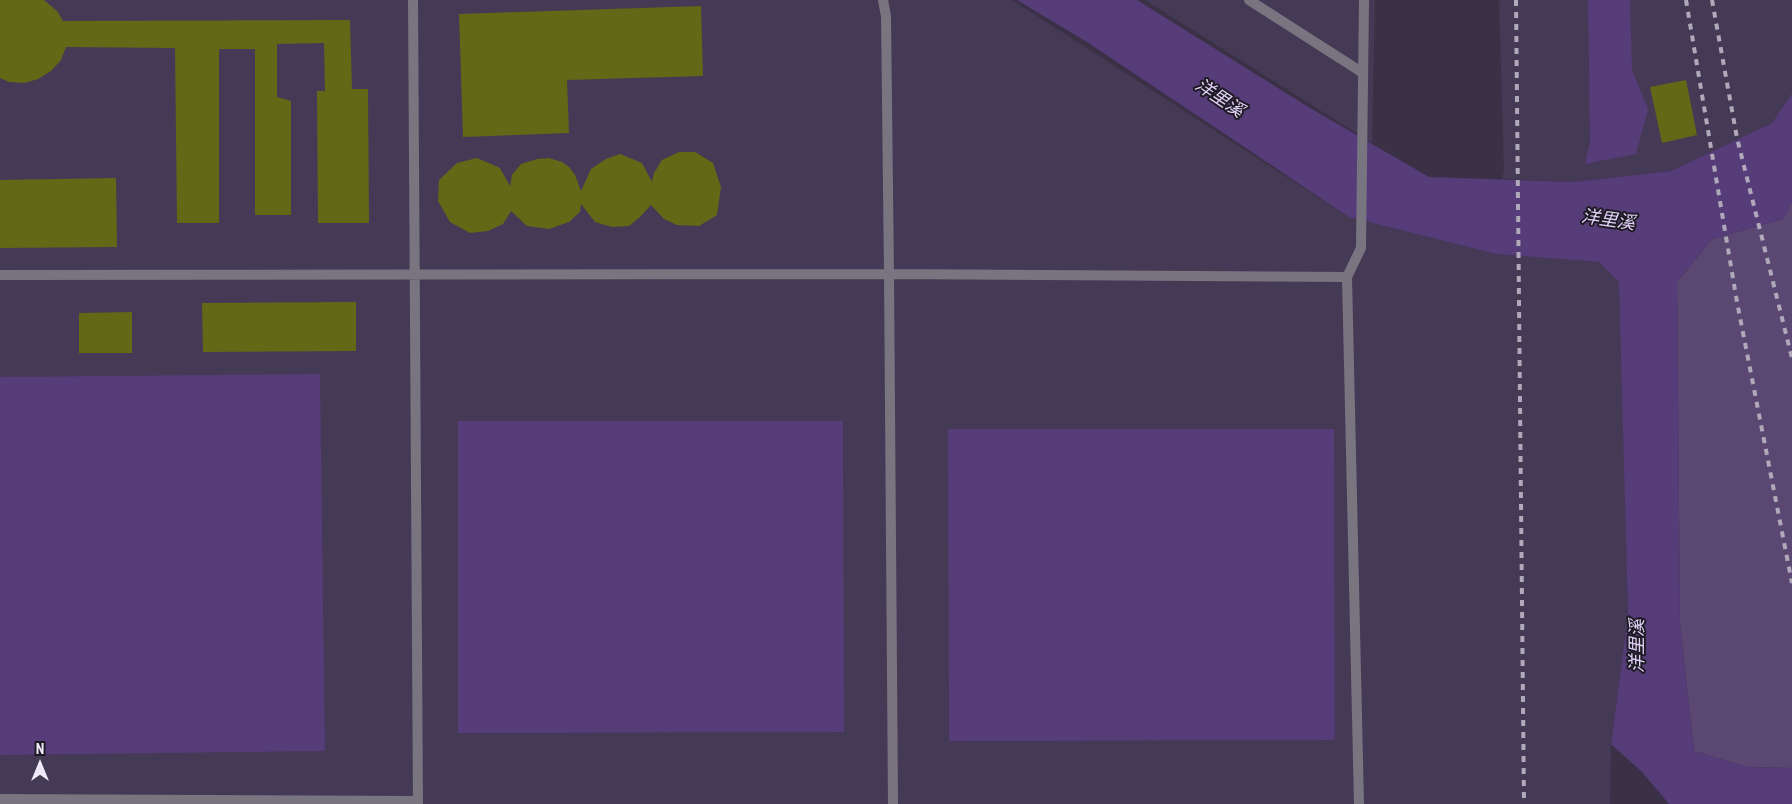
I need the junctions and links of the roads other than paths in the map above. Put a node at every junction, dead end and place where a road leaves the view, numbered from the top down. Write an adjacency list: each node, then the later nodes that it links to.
1 (413, 0): 6 (lane)
2 (883, 0): 7 (lane)
3 (1249, 0): 5 (lane)
4 (1364, 0): 5 (lane)
5 (1363, 73): 9 (lane)
6 (415, 274): 7 (lane); 8 (lane); 11 (lane)
7 (889, 274): 9 (lane); 12 (lane)
8 (0, 275)
9 (1347, 277): 13 (lane)
10 (0, 799): 11 (lane)
11 (418, 802)
12 (893, 804)
13 (1359, 804)

